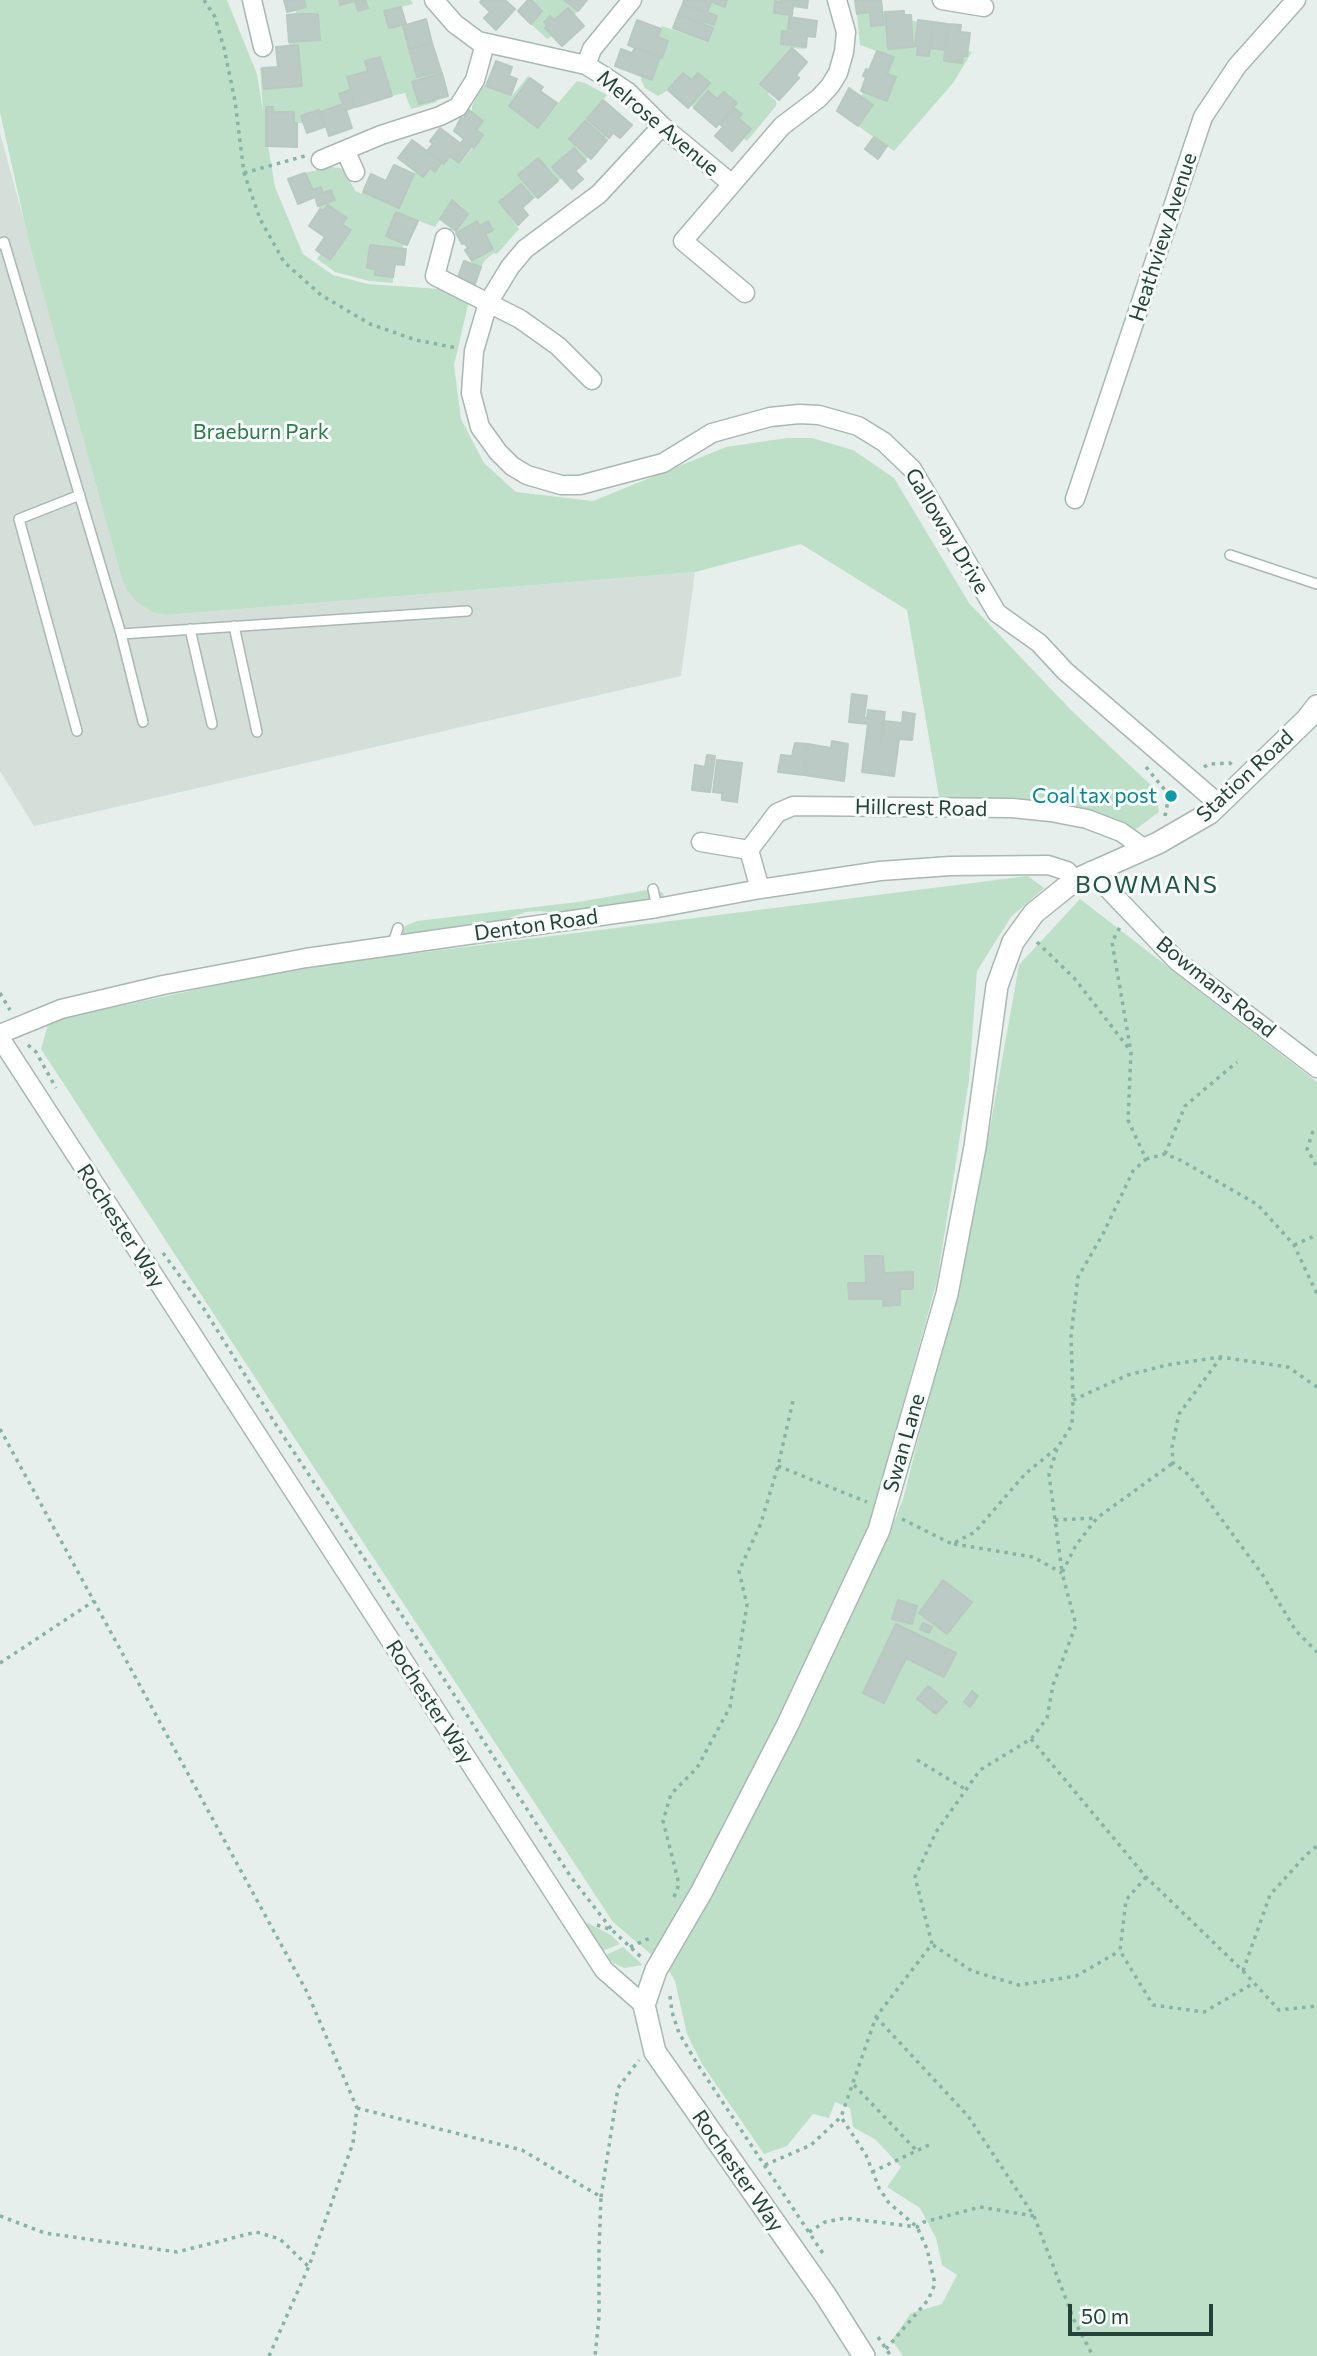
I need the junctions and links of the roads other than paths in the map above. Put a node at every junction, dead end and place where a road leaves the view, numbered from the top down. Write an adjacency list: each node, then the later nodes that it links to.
1 (252, 0): 9 (street)
2 (434, 0): 8 (street, Melrose Avenue)
3 (632, 0): 10 (street)
4 (837, 0): 15 (street)
5 (942, 0): 7 (street)
6 (1296, 0): 22 (street, Heathview Avenue)
7 (984, 6)
8 (485, 44): 10 (street, Melrose Avenue); 12 (street)
9 (263, 47)
10 (586, 65): 11 (street, Melrose Avenue)
11 (662, 126): 15 (street, Melrose Avenue); 19 (street, Galloway Drive)
12 (346, 152): 13 (street); 14 (street)
13 (321, 160)
14 (355, 172)
15 (732, 184): 18 (street)
16 (445, 238): 19 (street)
17 (0, 244): 21 (lane)
18 (745, 293)
19 (488, 303): 20 (street); 34 (street, Galloway Drive)
20 (592, 380)
21 (80, 495): 28 (lane); 32 (lane)
22 (1075, 499)
23 (1230, 555): 24 (lane)
24 (1317, 584)
25 (467, 611): 26 (lane)
26 (234, 626): 27 (lane); 33 (lane)
27 (190, 629): 28 (lane); 31 (lane)
28 (121, 634): 30 (lane)
29 (1314, 716): 34 (street, Station Road)
30 (142, 722)
31 (212, 724)
32 (77, 731)
33 (257, 732)
34 (1220, 805): 36 (street, Station Road)
35 (701, 842): 37 (street)
36 (1145, 849): 37 (street, Hillcrest Road); 38 (street, Station Road)
37 (749, 850): 39 (street)
38 (1083, 876): 39 (street, Denton Road); 43 (street, Bowmans Road); 44 (street, Swan Lane)
39 (760, 888): 41 (street, Denton Road)
40 (653, 889): 41 (lane)
41 (657, 908): 42 (street, Denton Road)
42 (0, 1036): 44 (street, Rochester Way)
43 (1317, 1068)
44 (645, 2005): 45 (street, Rochester Way)
45 (864, 2356)

